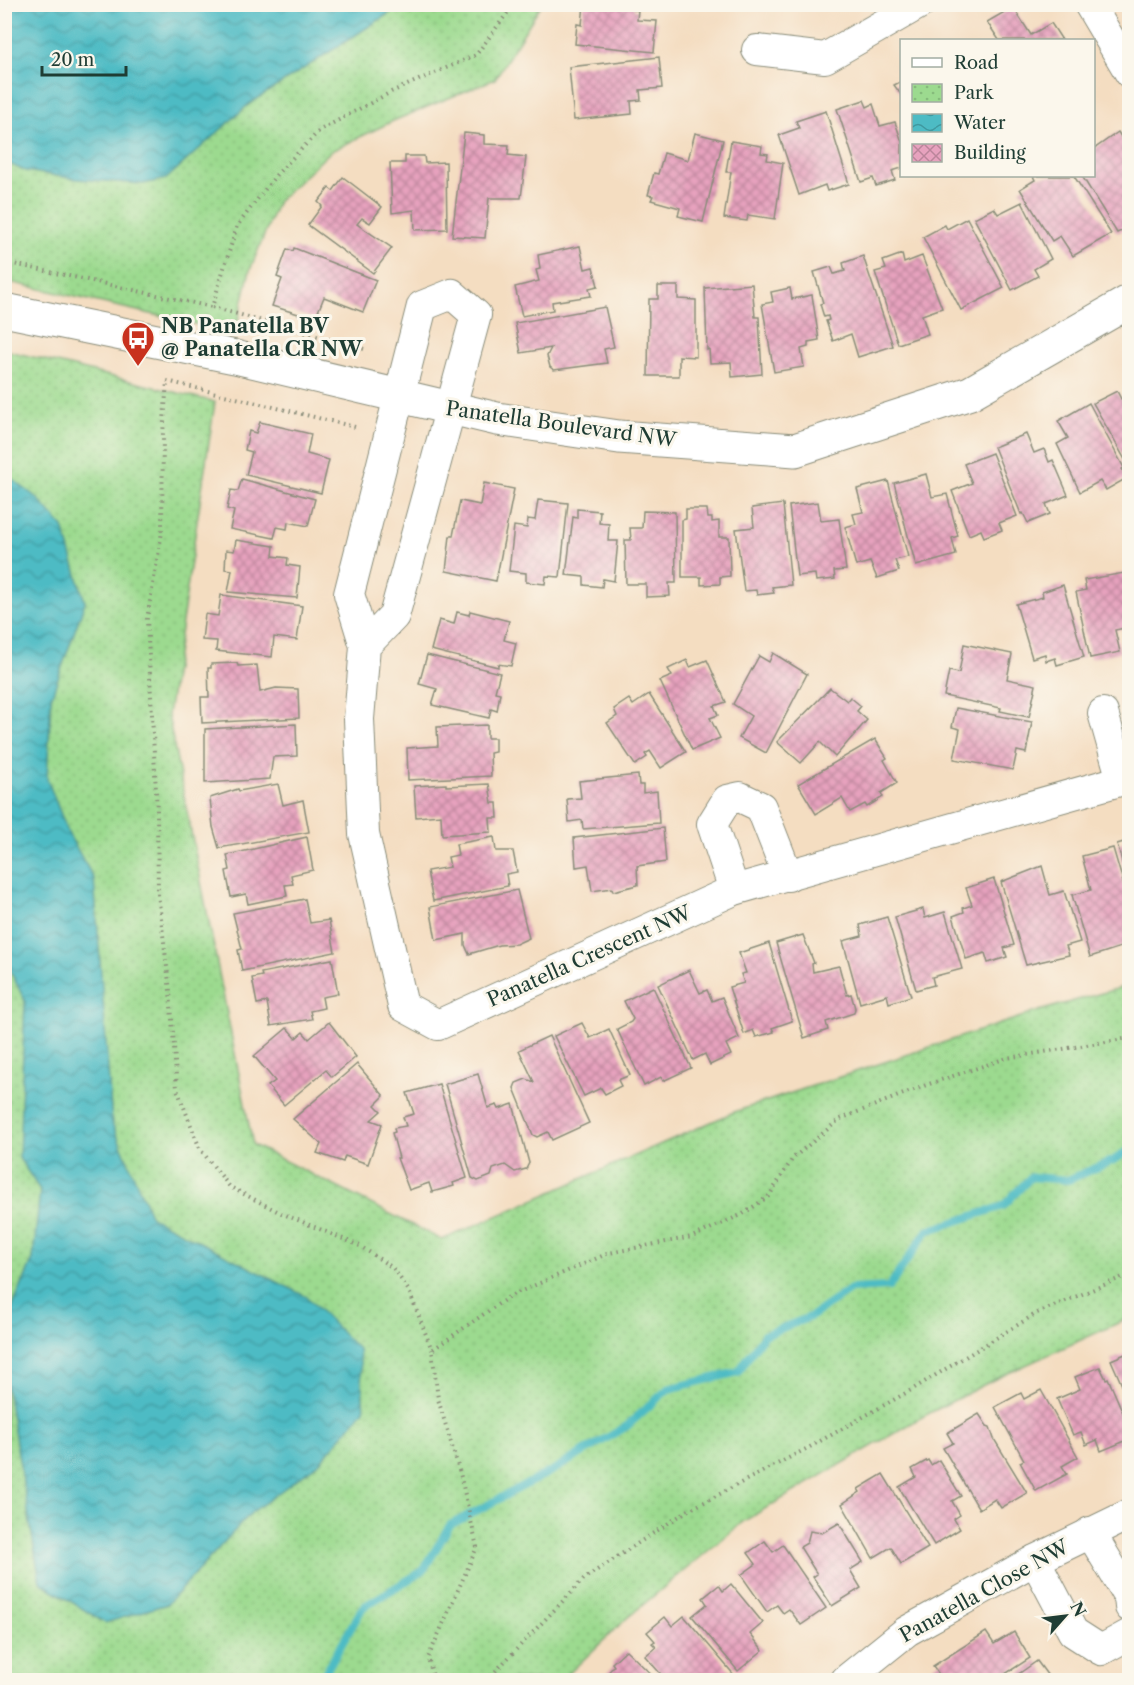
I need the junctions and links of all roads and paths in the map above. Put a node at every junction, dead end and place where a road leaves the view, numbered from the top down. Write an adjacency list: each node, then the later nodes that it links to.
1 (514, 4): 8 (path)
2 (919, 4): 4 (street)
3 (1089, 4): 5 (street)
4 (757, 50)
5 (1130, 73)
6 (4, 262): 8 (path)
7 (1130, 301): 12 (street, Panatella Boulevard NW)
8 (212, 307): 10 (path)
9 (4, 310): 11 (street, Panatella Boulevard NW)
10 (364, 349)
11 (400, 398): 12 (street, Panatella Boulevard NW); 12 (street, Panatella Crescent NW); 14 (street, Panatella Crescent NW)
12 (448, 410): 14 (street)
13 (355, 427): 21 (path)
14 (365, 646): 18 (street, Panatella Crescent NW)
15 (1103, 713): 16 (street)
16 (1126, 779): 17 (street, Panatella Crescent NW)
17 (788, 876): 18 (street, Panatella Crescent NW); 18 (street)
18 (734, 890)
19 (1130, 1038): 21 (path)
20 (1130, 1274): 28 (path)
21 (432, 1350): 27 (path)
22 (1130, 1514): 23 (street, Panatella Close NW)
23 (1090, 1532): 24 (street, Panatella Close NW); 25 (street)
24 (1035, 1560): 26 (street); 29 (street, Panatella Close NW)
25 (1130, 1607)
26 (1130, 1634)
27 (434, 1680)
28 (487, 1680)
29 (846, 1680)

